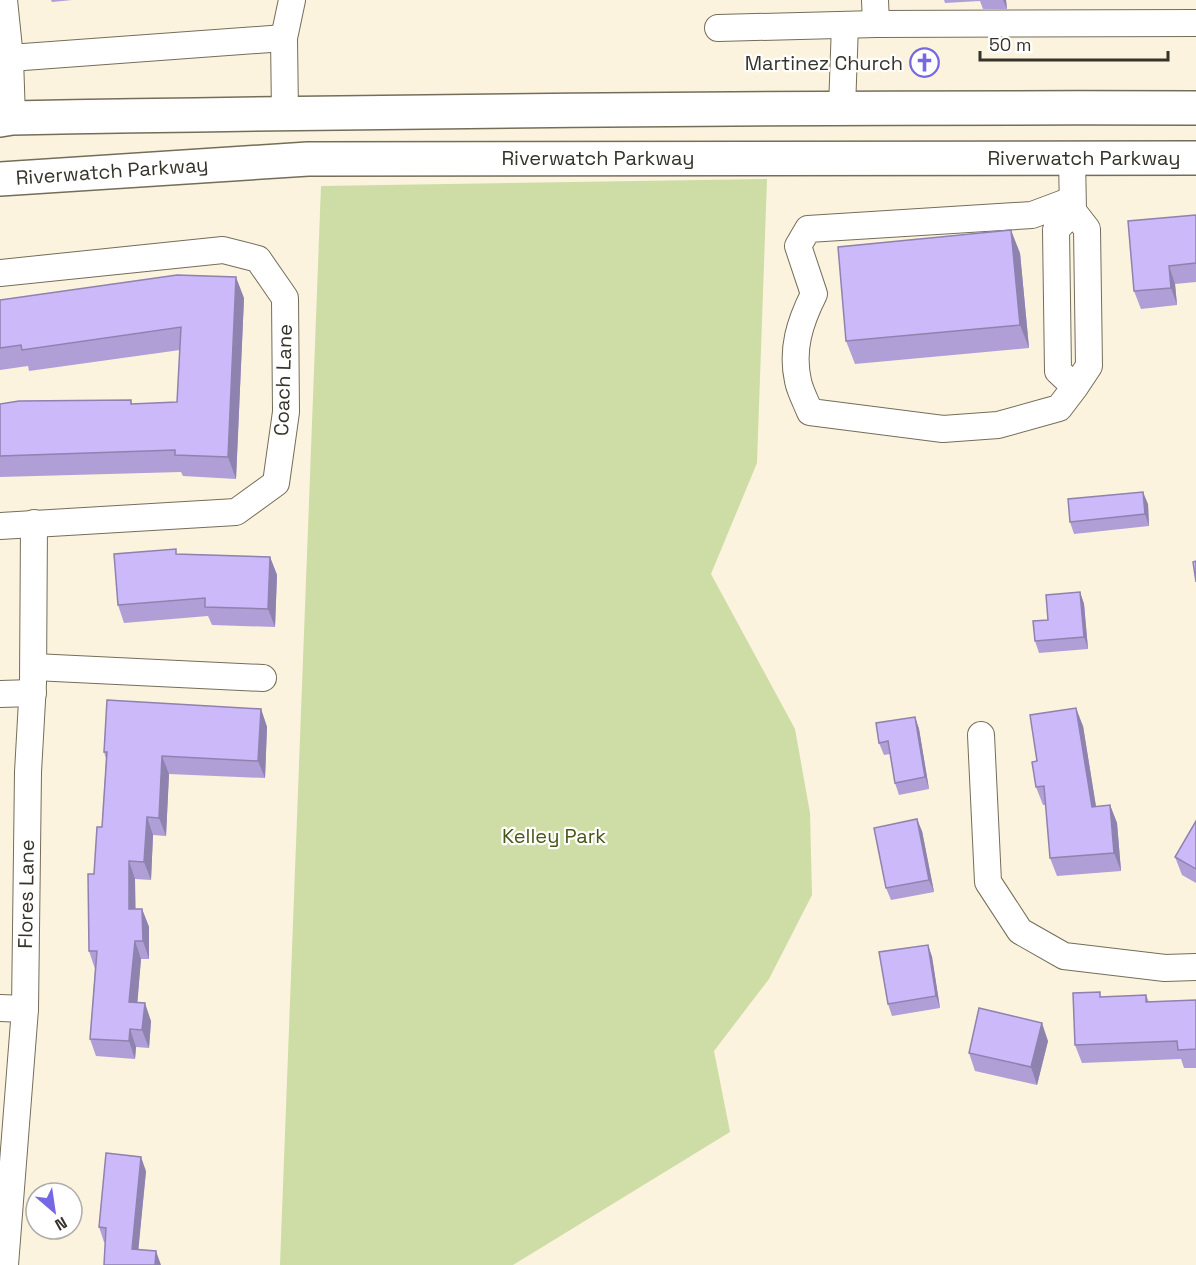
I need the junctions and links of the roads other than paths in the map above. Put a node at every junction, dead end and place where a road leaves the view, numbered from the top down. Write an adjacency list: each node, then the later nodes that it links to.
1 (4, 0): 8 (street)
2 (292, 0): 7 (street)
3 (875, 12): 4 (street); 5 (street)
4 (1196, 23)
5 (845, 25): 6 (street); 9 (street)
6 (718, 28)
7 (284, 38): 8 (street); 11 (street)
8 (10, 58): 12 (street)
9 (842, 108): 10 (main road); 11 (main road)
10 (1196, 108)
11 (285, 113): 12 (main road)
12 (6, 119)
13 (1072, 158): 14 (main road, Riverwatch Parkway); 15 (main road, Riverwatch Parkway); 16 (street)
14 (1196, 158)
15 (0, 179)
16 (1072, 205): 16 (street)
17 (0, 273): 18 (street, Coach Lane)
18 (34, 523): 19 (street, Coach Lane); 20 (street, Flores Lane)
19 (0, 526)
20 (34, 667): 21 (street); 22 (street, Flores Lane)
21 (263, 678)
22 (33, 693): 23 (street); 26 (street, Flores Lane)
23 (0, 694)
24 (981, 735): 25 (street)
25 (1196, 967)
26 (12, 1008): 27 (street, Flores Lane)
27 (5, 1265)

